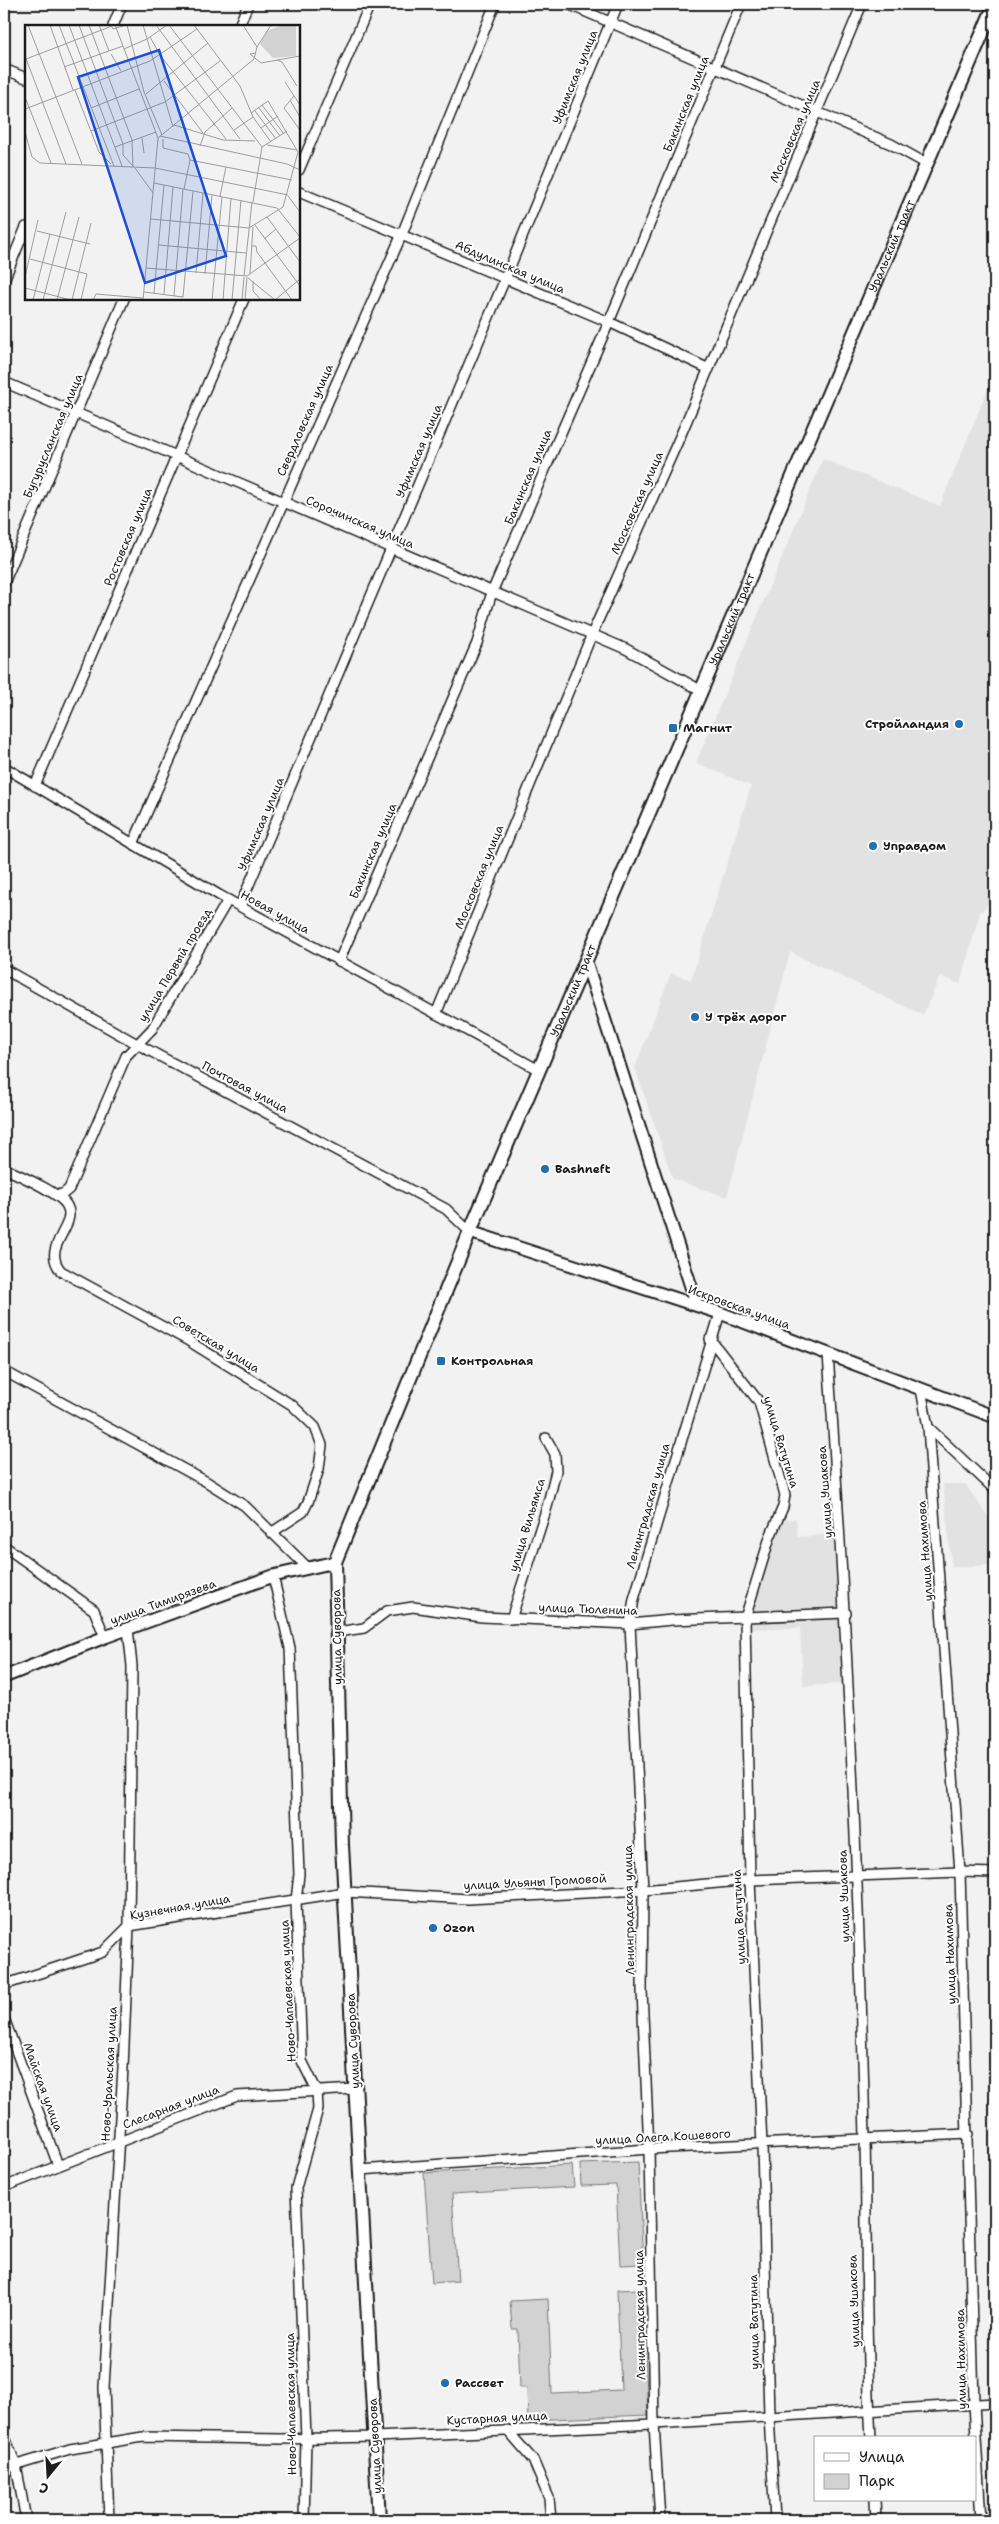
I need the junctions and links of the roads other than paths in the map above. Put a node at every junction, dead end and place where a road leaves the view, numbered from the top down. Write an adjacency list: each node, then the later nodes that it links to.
1 (122, 4): 11 (street)
2 (248, 4): 12 (street)
3 (370, 4): 18 (street)
4 (495, 4): 21 (street, Свердловская улица)
5 (568, 4): 10 (street)
6 (618, 4): 10 (street, Уфимская улица)
7 (741, 4): 13 (street, Бакинская улица)
8 (862, 4): 16 (street, Московская улица)
9 (995, 4): 17 (main road, Уральский тракт)
10 (611, 22): 13 (street); 22 (street, Уфимская улица)
11 (113, 25)
12 (239, 25)
13 (715, 67): 16 (street); 26 (street, Бакинская улица)
14 (4, 69): 15 (street)
15 (25, 78)
16 (817, 111): 17 (street); 27 (street, Московская улица)
17 (927, 164): 36 (main road, Уральский тракт)
18 (300, 168)
19 (300, 192): 21 (street, Абдулинская улица)
20 (25, 229): 23 (street)
21 (402, 234): 22 (street, Абдулинская улица); 31 (street, Свердловская улица)
22 (505, 279): 26 (street, Абдулинская улица); 32 (street, Уфимская улица)
23 (4, 280)
24 (124, 300): 29 (street, Бугурусланская улица)
25 (244, 300): 30 (street, Ростовская улица)
26 (609, 322): 27 (street, Абдулинская улица); 34 (street, Бакинская улица)
27 (709, 369): 35 (street, Московская улица)
28 (4, 382): 29 (street, Сорочинская улица)
29 (76, 414): 30 (street, Сорочинская улица); 33 (street, Бугурусланская улица)
30 (176, 457): 31 (street, Сорочинская улица); 38 (street, Ростовская улица)
31 (282, 502): 32 (street, Сорочинская улица); 39 (street, Свердловская улица)
32 (391, 548): 34 (street, Сорочинская улица); 41 (street, Уфимская улица)
33 (4, 583)
34 (492, 592): 35 (street, Сорочинская улица); 42 (street, Бакинская улица)
35 (592, 634): 36 (street, Сорочинская улица); 45 (street, Московская улица)
36 (702, 691): 43 (main road, Уральский тракт)
37 (4, 767): 38 (street, Новая улица)
38 (35, 786): 39 (street, Новая улица)
39 (133, 844): 40 (street, Новая улица)
40 (228, 900): 41 (street, Новая улица); 46 (street, улица Первый проезд)
41 (240, 906): 42 (street, Новая улица)
42 (339, 961): 45 (street, Новая улица)
43 (586, 962): 47 (main road, Уральский тракт); 51 (main road)
44 (4, 969): 46 (street, Почтовая улица)
45 (436, 1014): 47 (street, Новая улица)
46 (137, 1044): 49 (street, улица Первый проезд); 50 (street, Почтовая улица)
47 (539, 1070): 50 (main road, Уральский тракт)
48 (4, 1168): 49 (street)
49 (56, 1195): 61 (street, Советская улица)
50 (470, 1232): 51 (main road, Искровская улица); 63 (main road, Уральский тракт)
51 (697, 1305): 52 (main road, Искровская улица)
52 (720, 1313): 53 (street, Ленинградская улица); 54 (main road, Искровская улица)
53 (710, 1340): 67 (street, улица Ватутина); 69 (street, Ленинградская улица)
54 (828, 1354): 56 (main road, Искровская улица); 66 (street, улица Ушакова)
55 (4, 1370): 61 (street)
56 (921, 1389): 57 (main road, Искровская улица); 58 (street, улица Нахимова)
57 (995, 1417)
58 (928, 1427): 60 (street); 74 (street, улица Нахимова)
59 (546, 1438): 68 (street, улица Вильямса)
60 (995, 1490)
61 (271, 1533): 64 (street)
62 (4, 1546): 72 (street)
63 (335, 1562): 64 (main road, улица Тимирязева); 71 (main road, улица Суворова)
64 (307, 1567): 65 (main road, улица Тимирязева)
65 (273, 1576): 70 (main road, улица Тимирязева); 80 (street, Ново-Чапаевская улица)
66 (846, 1613): 67 (street, улица Тюленина); 76 (street, улица Ушакова)
67 (744, 1618): 69 (street, улица Тюленина); 77 (street, улица Ватутина)
68 (511, 1619): 69 (street, улица Тюленина); 71 (street, улица Тюленина)
69 (630, 1624): 78 (street, Ленинградская улица)
70 (128, 1629): 72 (main road, улица Тимирязева); 81 (street, Ново-Уральская улица)
71 (337, 1632): 79 (main road, улица Суворова)
72 (105, 1637): 73 (main road, улица Тимирязева)
73 (4, 1677)
74 (960, 1872): 75 (street, улица Ульяны Громовой); 76 (street, улица Ульяны Громовой); 86 (street, улица Нахимова)
75 (995, 1873)
76 (855, 1876): 77 (street, улица Ульяны Громовой); 87 (street, улица Ушакова)
77 (750, 1880): 78 (street, улица Ульяны Громовой); 89 (street, улица Ватутина)
78 (643, 1890): 79 (street, улица Ульяны Громовой); 90 (street, Ленинградская улица)
79 (345, 1892): 80 (street, Кузнечная улица); 84 (main road, улица Суворова)
80 (296, 1901): 81 (street, Кузнечная улица); 85 (street, Ново-Чапаевская улица)
81 (129, 1926): 82 (street, Кузнечная улица); 88 (street, Ново-Уральская улица)
82 (4, 1985)
83 (4, 2018): 91 (street, Майская улица)
84 (355, 2089): 85 (street, Слесарная улица); 92 (main road, улица Суворова)
85 (317, 2091): 88 (street, Слесарная улица); 105 (street, Ново-Чапаевская улица)
86 (968, 2134): 87 (street, улица Олега Кошевого); 95 (street, улица Нахимова)
87 (865, 2140): 89 (street, улица Олега Кошевого); 96 (street, улица Ушакова)
88 (118, 2141): 91 (street, Слесарная улица); 106 (street, Ново-Уральская улица)
89 (762, 2144): 90 (street, улица Олега Кошевого); 97 (street, улица Ватутина)
90 (649, 2149): 92 (street, улица Олега Кошевого); 98 (street, Ленинградская улица)
91 (58, 2165): 93 (street, Слесарная улица)
92 (360, 2170): 103 (main road, улица Суворова)
93 (4, 2187)
94 (995, 2403): 95 (street, Кустарная улица)
95 (974, 2404): 96 (street, Кустарная улица); 102 (street, улица Нахимова)
96 (870, 2411): 97 (street, Кустарная улица); 101 (street, улица Ушакова)
97 (769, 2416): 98 (street, Кустарная улица); 116 (street, улица Ватутина)
98 (654, 2424): 99 (street, Кустарная улица); 115 (street, Ленинградская улица)
99 (507, 2430): 103 (street, Кустарная улица); 114 (street)
100 (4, 2435): 107 (street)
101 (871, 2436)
102 (976, 2436)
103 (374, 2437): 105 (street, Кустарная улица); 113 (main road, улица Суворова)
104 (976, 2437): 118 (street, улица Нахимова)
105 (306, 2438): 106 (street, Кустарная улица); 112 (street, Ново-Чапаевская улица)
106 (107, 2443): 107 (street, Кустарная улица); 111 (street, Ново-Уральская улица)
107 (16, 2465): 108 (street, Кустарная улица); 110 (street)
108 (4, 2469)
109 (875, 2502): 117 (street)
110 (26, 2520)
111 (109, 2520)
112 (304, 2520)
113 (379, 2520)
114 (551, 2520)
115 (660, 2520)
116 (775, 2520)
117 (876, 2520)
118 (981, 2520)

